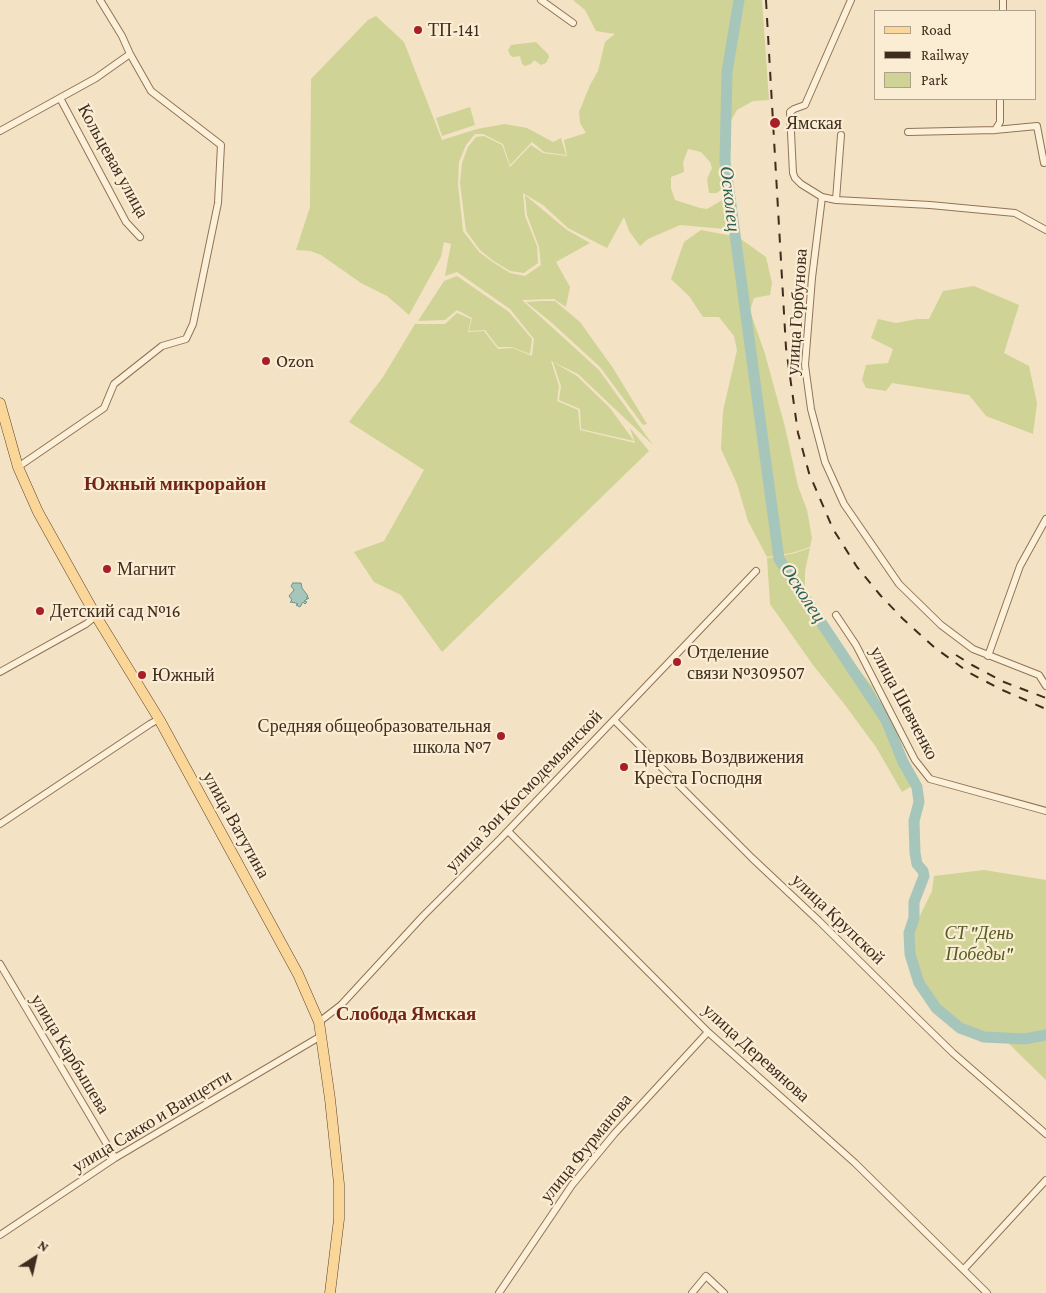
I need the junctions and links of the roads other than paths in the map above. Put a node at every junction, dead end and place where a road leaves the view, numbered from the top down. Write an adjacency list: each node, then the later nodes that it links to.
1 (100, 0): 5 (street)
2 (541, 0): 4 (street)
3 (851, 0): 13 (street)
4 (572, 23)
5 (130, 54): 6 (street, Кольцевая улица); 18 (street)
6 (60, 98): 9 (street, Кольцевая улица); 16 (street, Кольцевая улица)
7 (1000, 100): 8 (street)
8 (995, 130): 10 (street); 12 (street)
9 (0, 131)
10 (908, 132)
11 (841, 135): 14 (street)
12 (1044, 163)
13 (822, 197): 14 (street); 23 (street, улица Горбунова)
14 (836, 200): 15 (street)
15 (1046, 230)
16 (140, 238)
17 (0, 403): 18 (main road, улица Ватутина)
18 (18, 467): 22 (main road, улица Ватутина)
19 (1046, 519): 23 (street)
20 (756, 571): 27 (street, улица Зои Космодемьянской)
21 (836, 615): 28 (street, улица Шевченко)
22 (96, 616): 24 (street); 26 (main road, улица Ватутина)
23 (988, 656): 25 (street, улица Горбунова)
24 (0, 672)
25 (1046, 686)
26 (159, 719): 29 (street); 32 (main road, улица Ватутина)
27 (614, 720): 30 (street, улица Зои Космодемьянской); 35 (street, улица Крупской)
28 (1046, 811)
29 (0, 824)
30 (508, 831): 32 (street, улица Зои Космодемьянской); 33 (street, улица Деревянова)
31 (0, 964): 36 (street, улица Карбышева)
32 (319, 1022): 34 (main road, улица Ватутина)
33 (708, 1032): 39 (street, улица Деревянова); 41 (street, улица Фурманова)
34 (322, 1036): 36 (street, улица Сакко и Ванцетти); 40 (main road, улица Ватутина)
35 (1046, 1134)
36 (115, 1158): 38 (street, улица Сакко и Ванцетти)
37 (1046, 1180): 39 (street)
38 (0, 1235)
39 (964, 1269): 44 (street, улица Деревянова)
40 (330, 1293)
41 (500, 1293)
42 (692, 1293): 43 (street)
43 (724, 1293)
44 (987, 1293)

